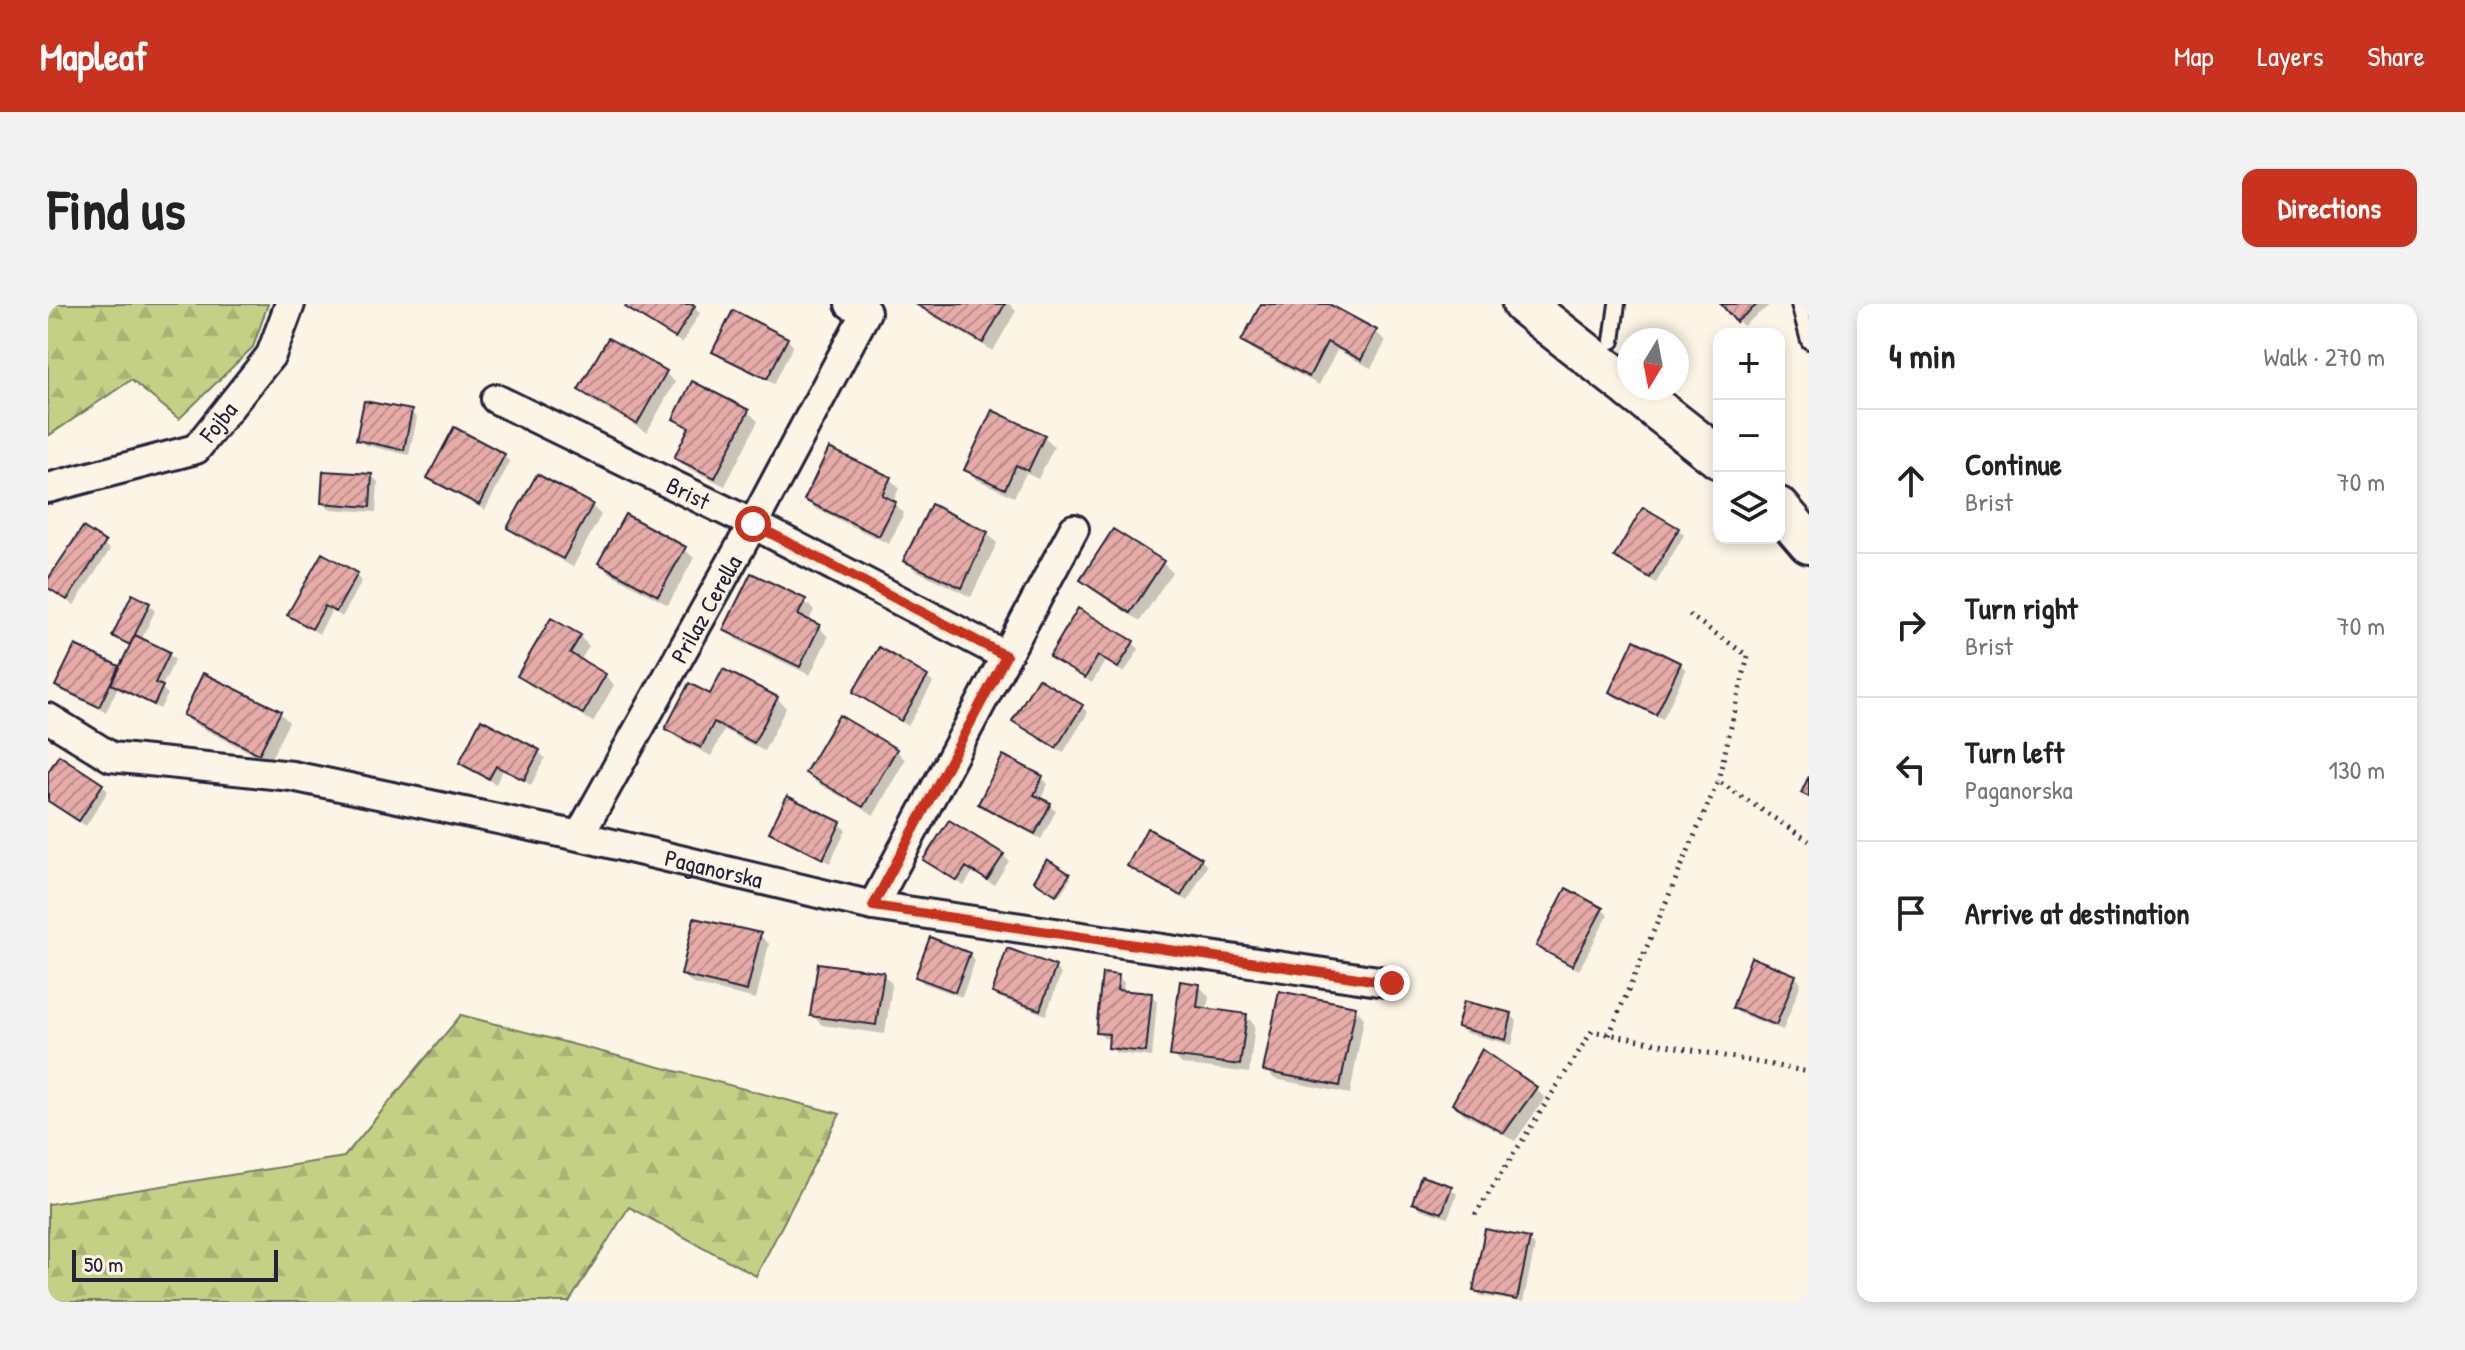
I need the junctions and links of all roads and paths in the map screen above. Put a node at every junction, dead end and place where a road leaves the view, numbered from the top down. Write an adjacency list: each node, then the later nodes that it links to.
1 (290, 304): 12 (street, Fojba)
2 (850, 304): 14 (street, Prilaz Cerella)
3 (1523, 304): 8 (main road)
4 (1617, 304): 6 (lane)
5 (1799, 304): 7 (lane)
6 (1612, 341)
7 (1809, 341)
8 (1617, 378)
9 (496, 399): 14 (street, Brist)
10 (1644, 400): 11 (main road)
11 (1713, 453)
12 (48, 488)
13 (1785, 515): 16 (main road)
14 (753, 524): 18 (street, Brist); 21 (street, Prilaz Cerella)
15 (1074, 529): 18 (street)
16 (1809, 543)
17 (1689, 615): 20 (path)
18 (1006, 656): 23 (street)
19 (48, 718): 21 (street, Paganorska)
20 (1718, 781): 22 (path); 25 (path)
21 (579, 836): 23 (street, Paganorska)
22 (1809, 841)
23 (873, 906): 24 (street, Paganorska)
24 (1392, 983)
25 (1609, 1035): 26 (path); 27 (path)
26 (1809, 1072)
27 (1475, 1215)

